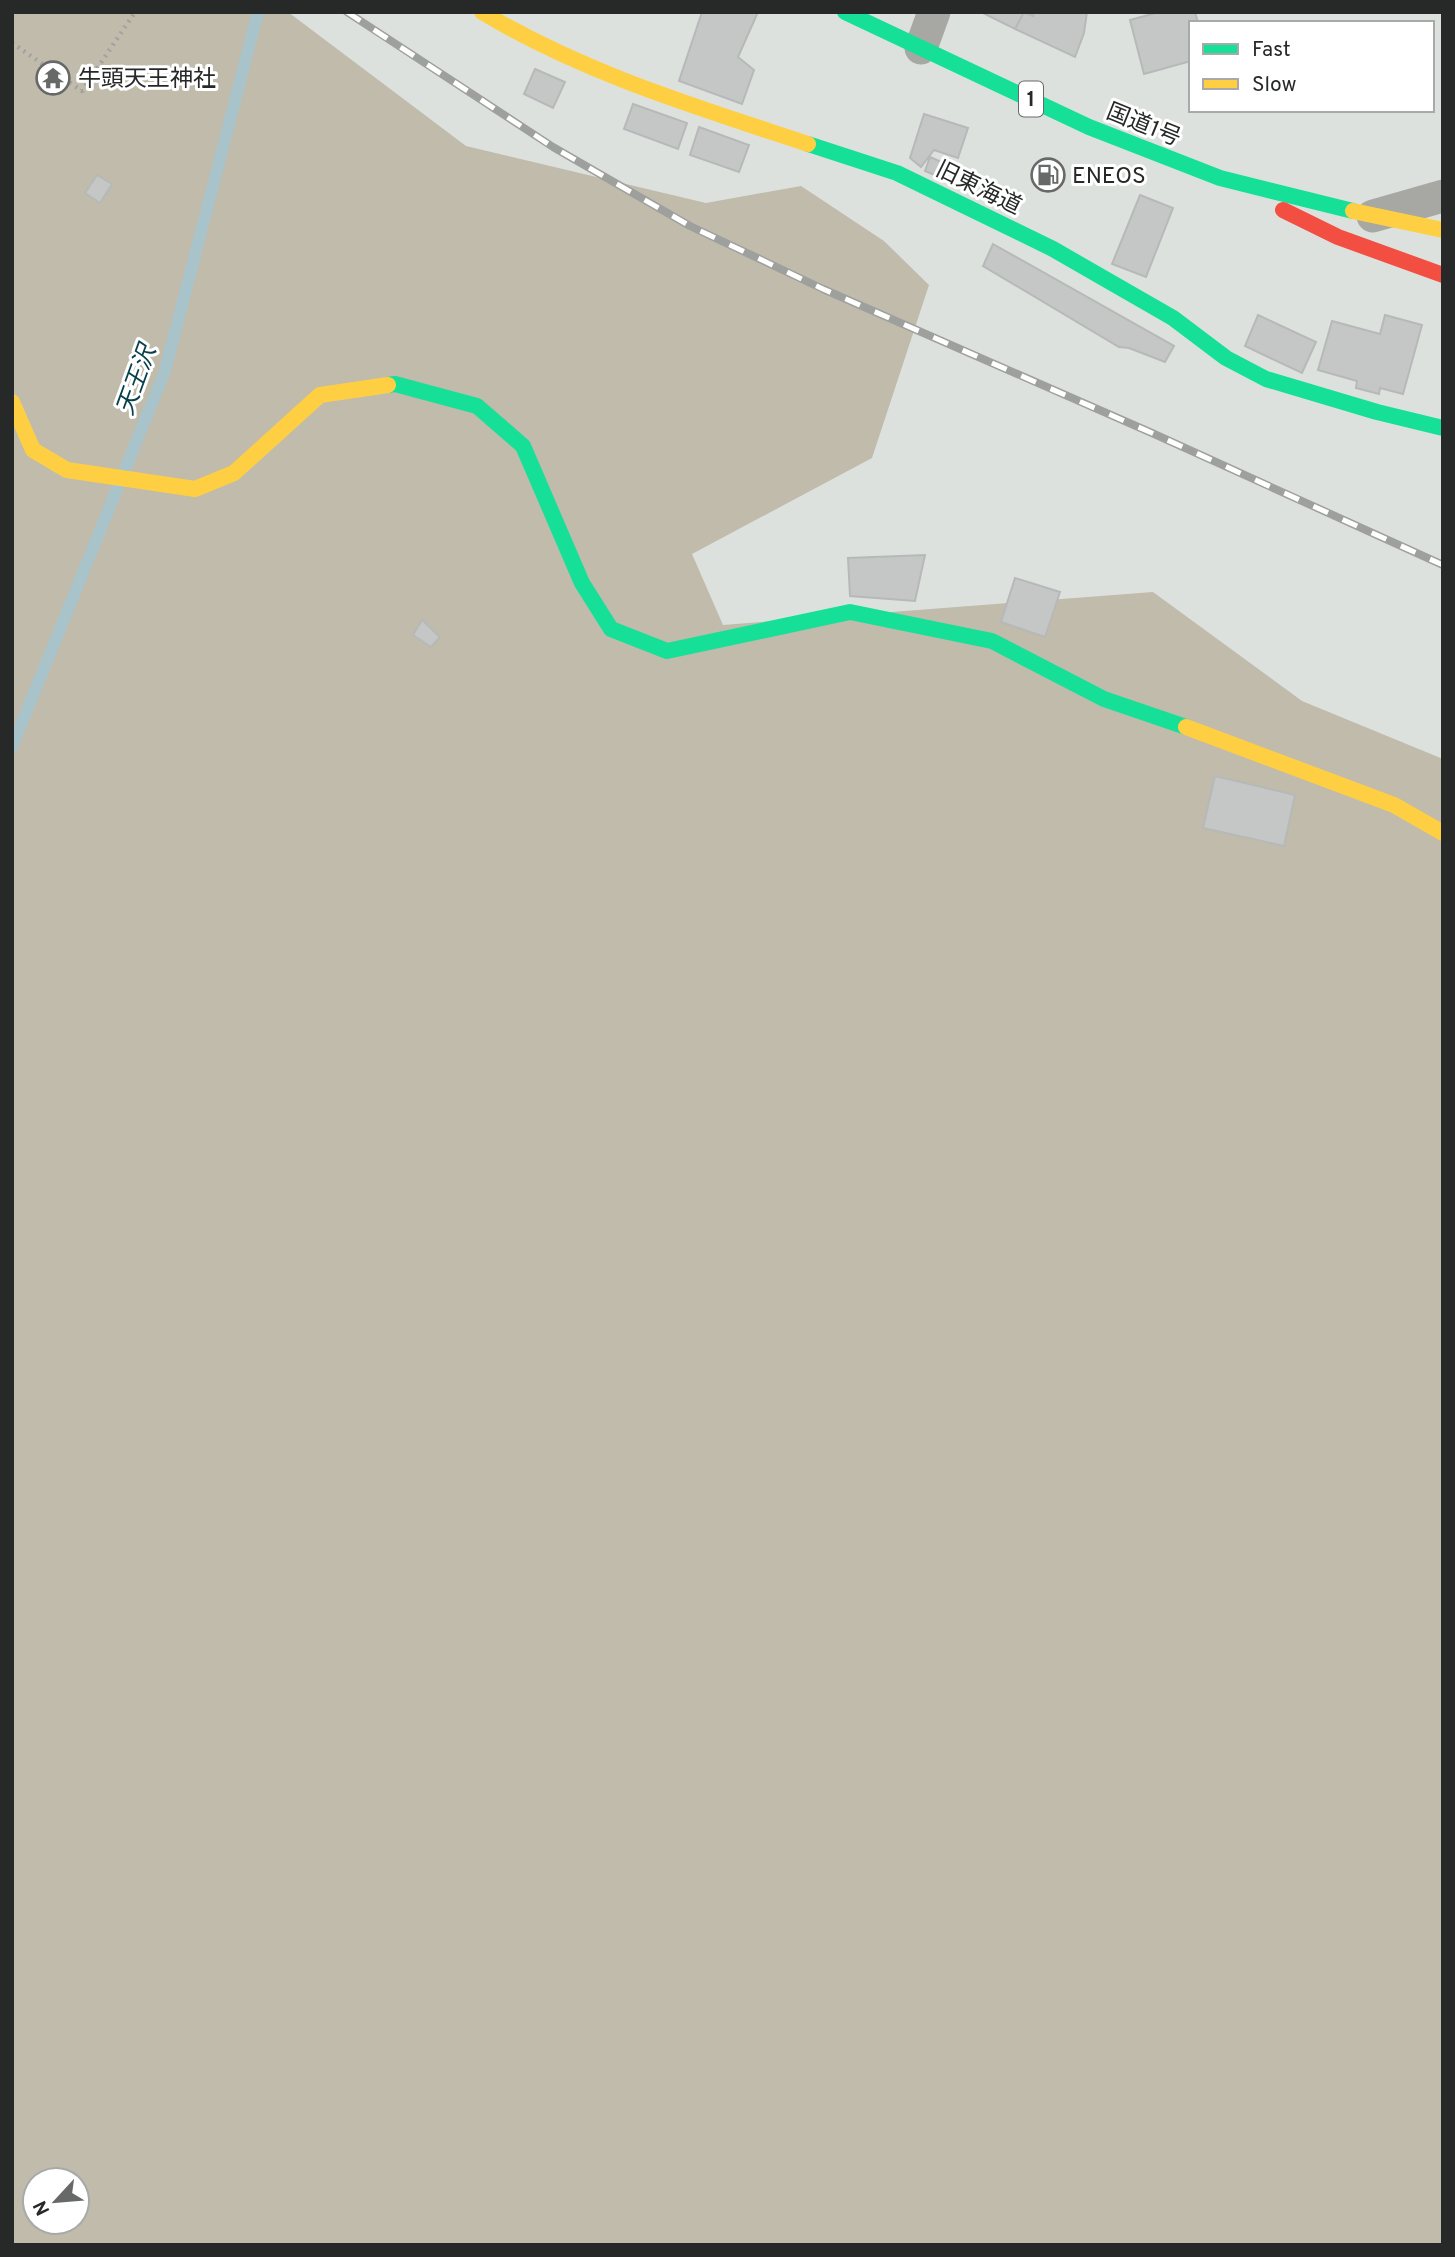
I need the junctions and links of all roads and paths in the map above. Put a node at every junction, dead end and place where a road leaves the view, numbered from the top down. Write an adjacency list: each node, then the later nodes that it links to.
1 (135, 12): 5 (path)
2 (482, 12): 13 (main road, 旧東海道)
3 (845, 12): 6 (main road, 国道1号 / 1)
4 (934, 12): 6 (street)
5 (12, 43)
6 (921, 48): 7 (main road, 国道1号 / 1)
7 (1220, 178): 9 (main road, 国道1号 / 1); 11 (main road, 1)
8 (1443, 196): 9 (street)
9 (1373, 216): 10 (main road, 国道1号 / 1)
10 (1443, 230)
11 (1443, 275)
12 (12, 402): 14 (main road)
13 (1443, 428)
14 (1443, 833)

